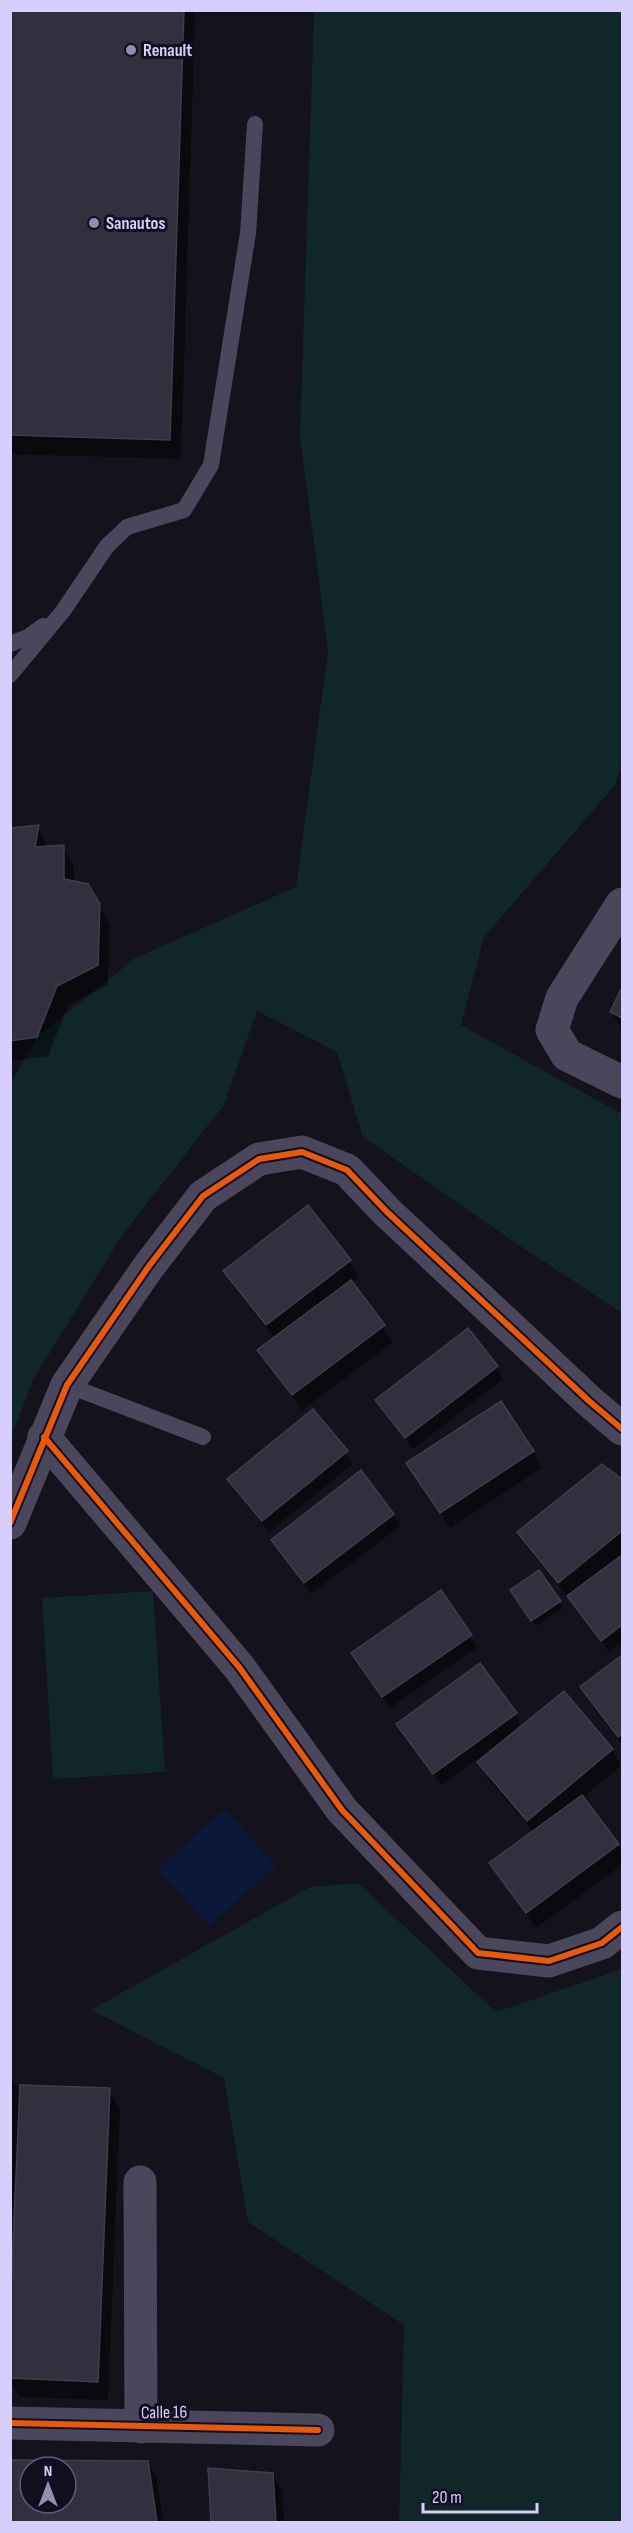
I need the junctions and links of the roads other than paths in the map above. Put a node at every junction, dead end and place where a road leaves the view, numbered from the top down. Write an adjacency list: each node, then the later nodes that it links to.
1 (255, 124): 2 (lane)
2 (63, 611): 3 (lane); 4 (lane)
3 (10, 644)
4 (10, 675)
5 (622, 904): 6 (street)
6 (622, 1082)
7 (67, 1385): 8 (street); 9 (street); 10 (lane)
8 (622, 1429)
9 (44, 1437): 11 (street); 12 (street)
10 (203, 1437)
11 (10, 1523)
12 (622, 1927)
13 (140, 2182): 15 (street)
14 (10, 2423): 15 (street, Calle 16)
15 (141, 2427): 16 (street, Calle 16)
16 (318, 2430)

